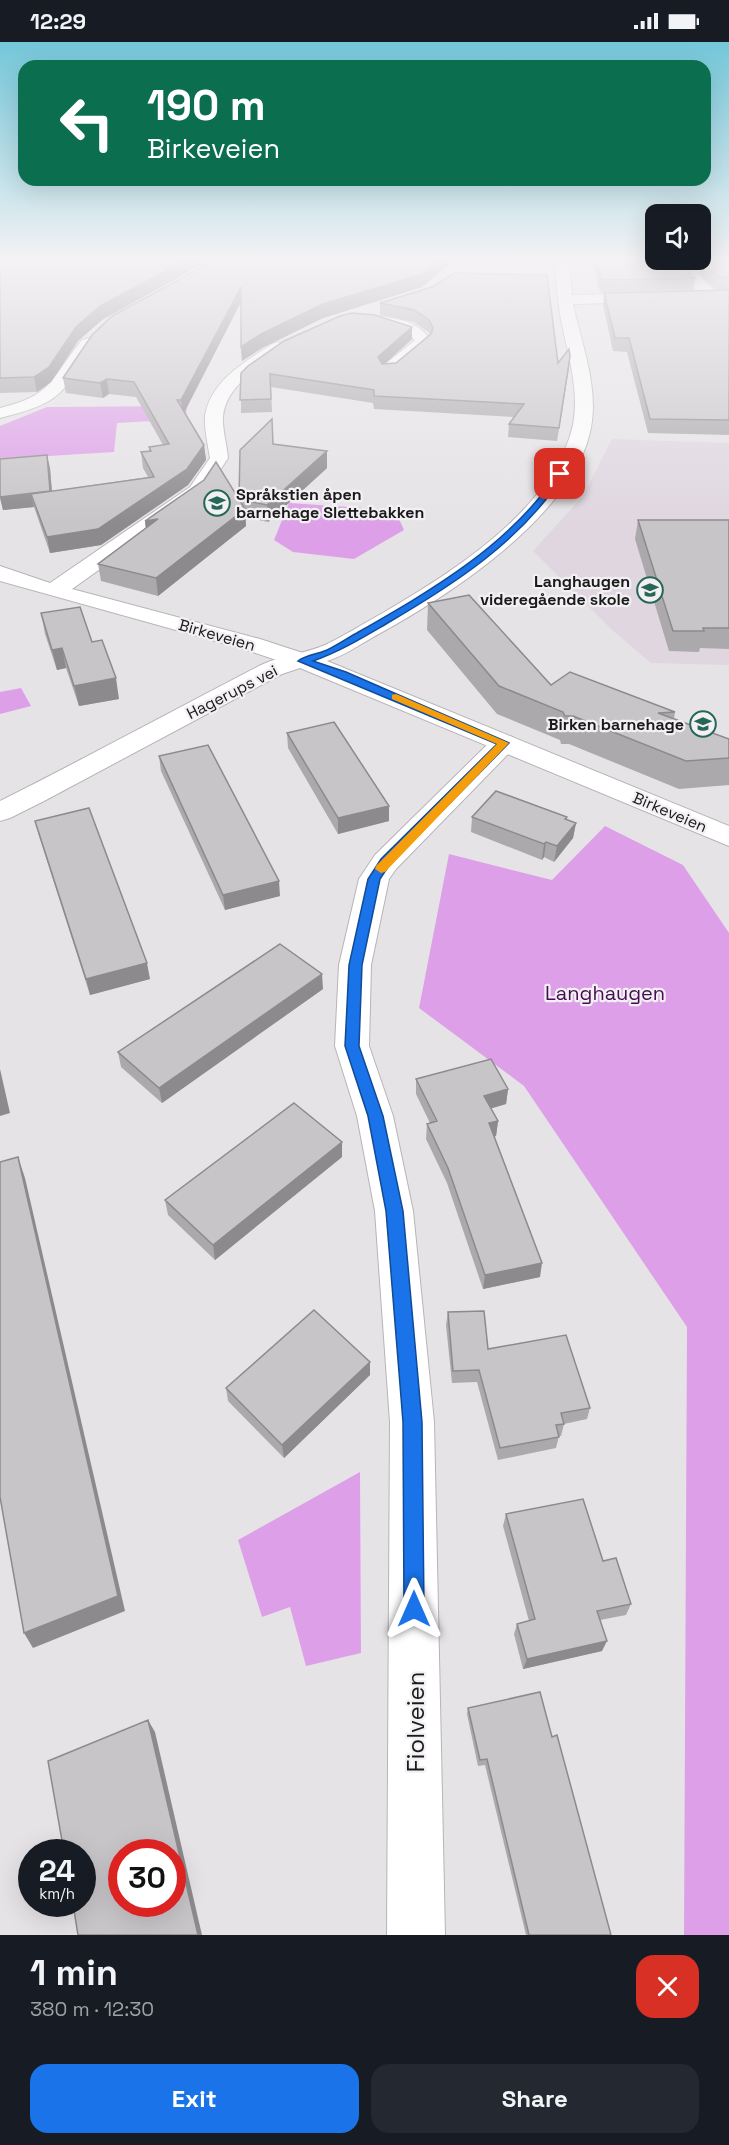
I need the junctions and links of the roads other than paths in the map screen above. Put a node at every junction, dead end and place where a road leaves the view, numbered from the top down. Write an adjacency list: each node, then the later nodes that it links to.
1 (84, 348): 6 (street)
2 (278, 348): 8 (street)
3 (414, 348): 5 (street)
4 (577, 348): 9 (street, Hagerups vei)
5 (388, 370)
6 (0, 413)
7 (0, 573): 8 (street, Birkeveien)
8 (55, 590): 9 (street, Birkeveien)
9 (303, 661): 10 (street, Birkeveien); 11 (street, Hagerups vei)
10 (504, 743): 12 (street, Birkeveien); 13 (street, Fiolveien)
11 (0, 812)
12 (729, 837)
13 (416, 1935)

